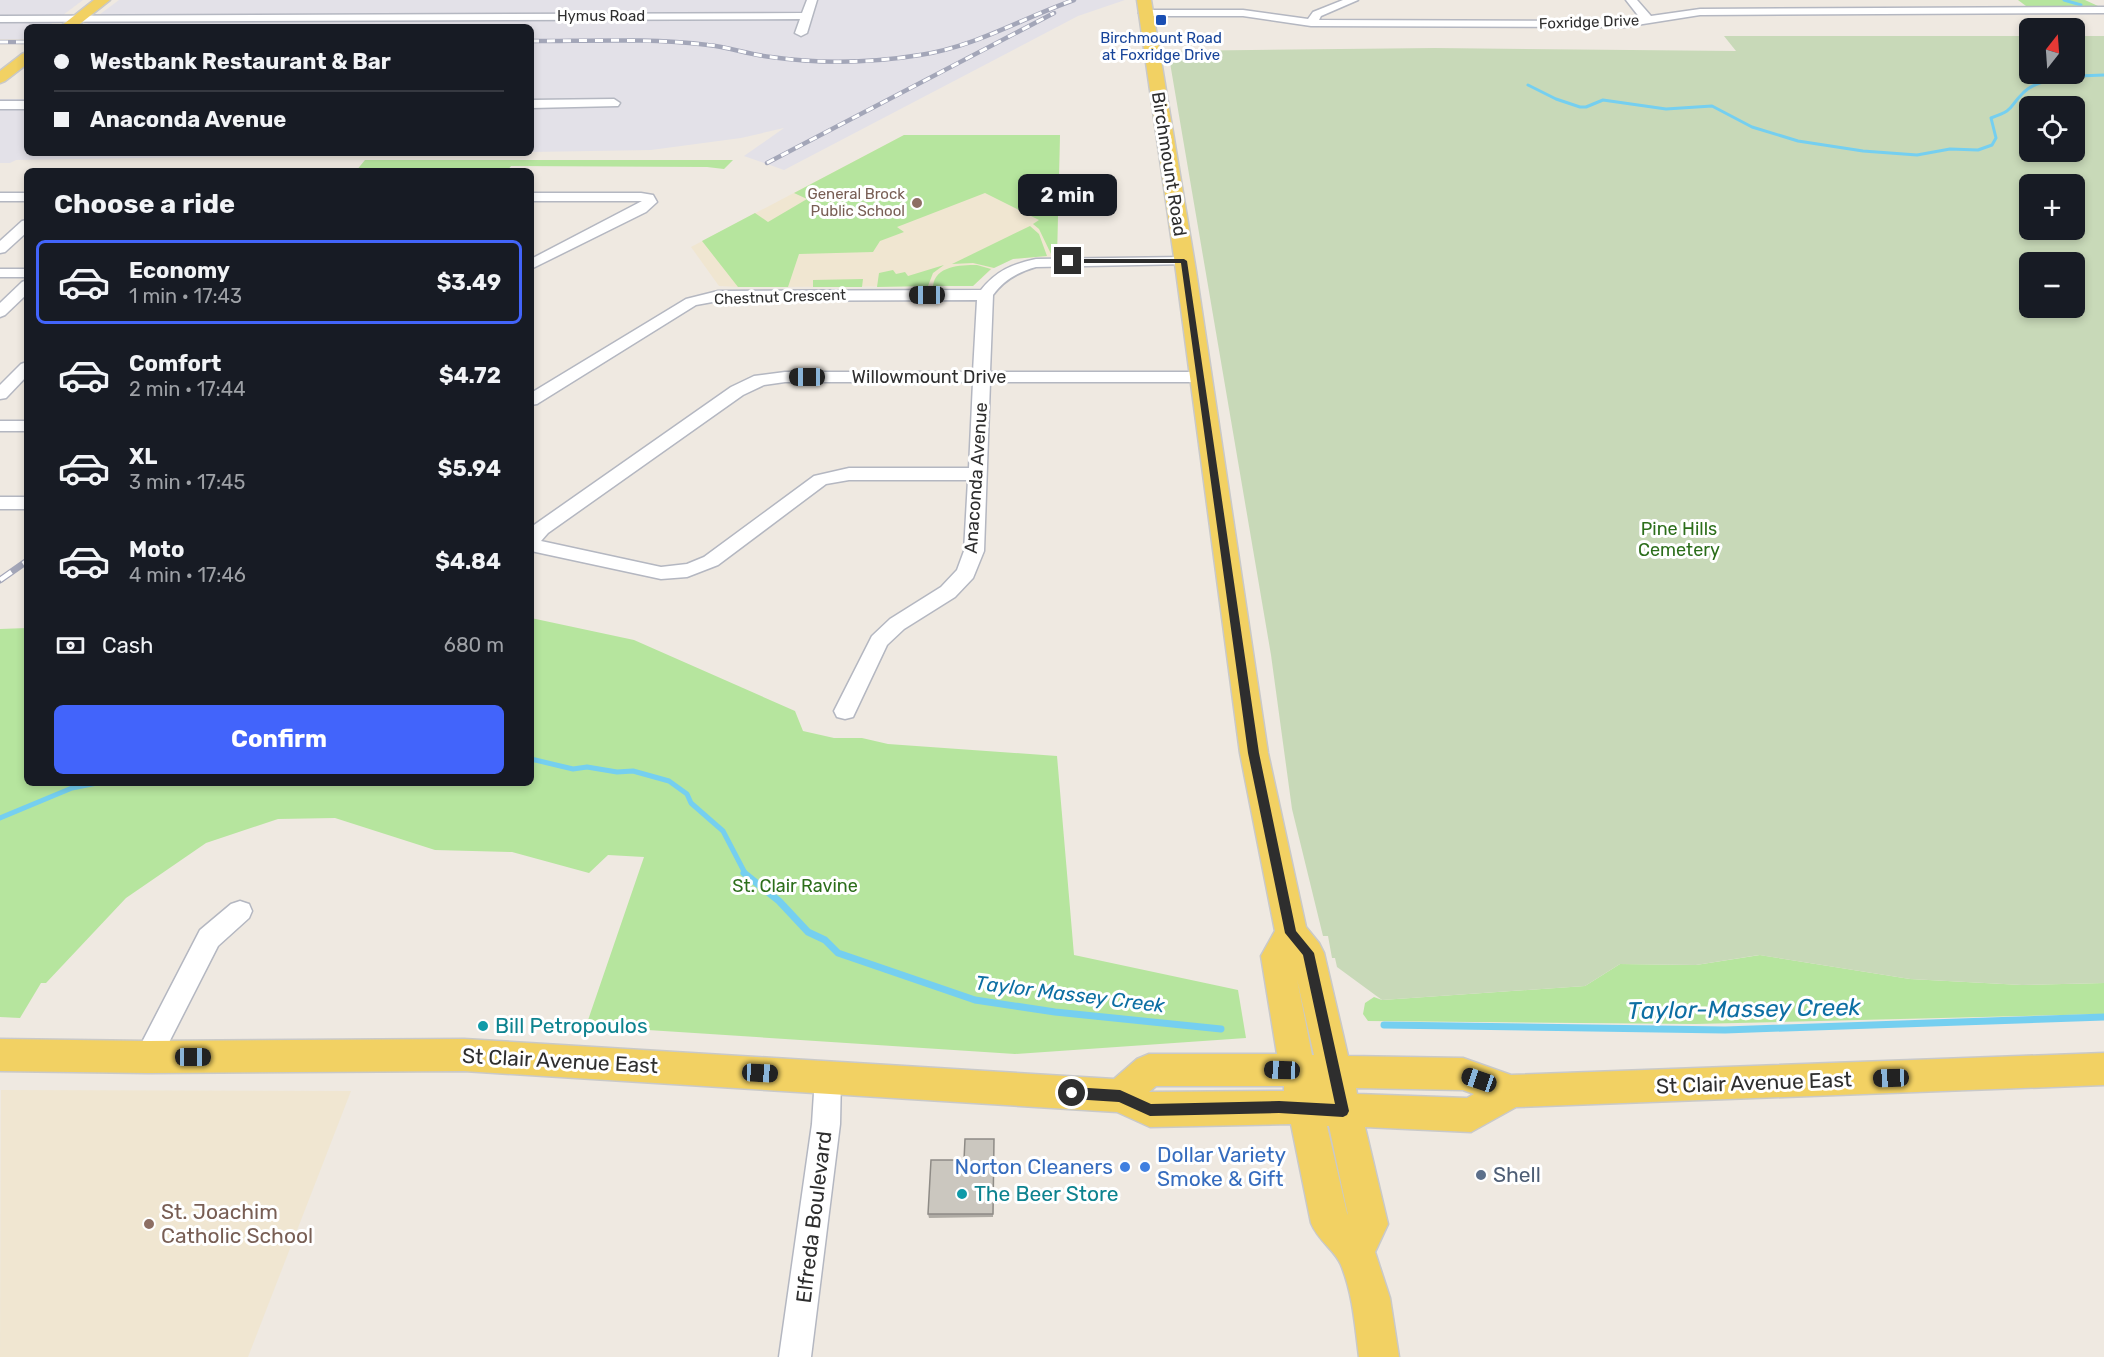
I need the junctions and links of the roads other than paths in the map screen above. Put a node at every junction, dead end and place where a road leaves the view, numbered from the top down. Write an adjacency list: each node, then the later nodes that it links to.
1 (103, 0): 14 (main road)
2 (812, 0): 11 (street)
3 (1231, 0): 10 (street)
4 (1353, 0): 15 (street)
5 (1631, 0): 13 (street)
6 (1753, 0): 9 (street)
7 (1144, 7): 10 (street, Foxridge Drive); 28 (main road, Birchmount Road)
8 (2104, 10): 9 (street, Foxridge Drive)
9 (1764, 11): 13 (street, Foxridge Drive)
10 (1233, 13): 15 (street, Foxridge Drive)
11 (806, 16): 14 (street, Hymus Road); 16 (street)
12 (0, 19): 14 (street, Hymus Road)
13 (1648, 20): 15 (street, Foxridge Drive)
14 (72, 23)
15 (1311, 23)
16 (801, 33)
17 (24, 59): 18 (main road)
18 (0, 78)
19 (614, 103): 20 (street)
20 (534, 104)
21 (0, 105): 22 (street)
22 (24, 105)
23 (0, 197): 24 (street)
24 (24, 197)
25 (534, 197): 29 (street)
26 (24, 227): 27 (street)
27 (0, 249)
28 (1184, 261): 33 (street); 37 (main road, Birchmount Road)
29 (534, 263)
30 (0, 273): 31 (street)
31 (24, 273)
32 (24, 288): 34 (street)
33 (985, 295): 36 (street, Anaconda Avenue); 39 (street, Chestnut Crescent)
34 (0, 312)
35 (24, 370): 38 (street)
36 (983, 376): 37 (street, Willowmount Drive); 42 (street, Anaconda Avenue); 45 (street, Willowmount Drive)
37 (1200, 377): 49 (main road, Birchmount Road)
38 (0, 394)
39 (534, 398)
40 (0, 426): 41 (street)
41 (24, 426)
42 (978, 474): 46 (street); 47 (street, Anaconda Avenue)
43 (0, 503): 44 (street)
44 (24, 503)
45 (534, 539)
46 (534, 544)
47 (845, 711)
48 (240, 911): 51 (street)
49 (1291, 933): 53 (main road); 54 (main road, Birchmount Road)
50 (0, 1055): 51 (main road, St Clair Avenue East)
51 (148, 1057): 55 (main road, St Clair Avenue East)
52 (2104, 1069): 56 (main road, St Clair Avenue East)
53 (1298, 1070): 54 (main road, St Clair Avenue East); 57 (main road, St Clair Avenue East); 58 (main road)
54 (1334, 1071): 56 (main road, St Clair Avenue East); 59 (main road, Birchmount Road)
55 (828, 1077): 57 (main road, St Clair Avenue East); 61 (street, Elfreda Boulevard)
56 (1511, 1091): 59 (main road, St Clair Avenue East)
57 (1120, 1096): 58 (main road, St Clair Avenue East)
58 (1306, 1109): 59 (main road, St Clair Avenue East); 60 (main road)
59 (1343, 1111): 60 (main road, Birchmount Road)
60 (1356, 1251): 62 (main road)
61 (795, 1357)
62 (1379, 1357)

